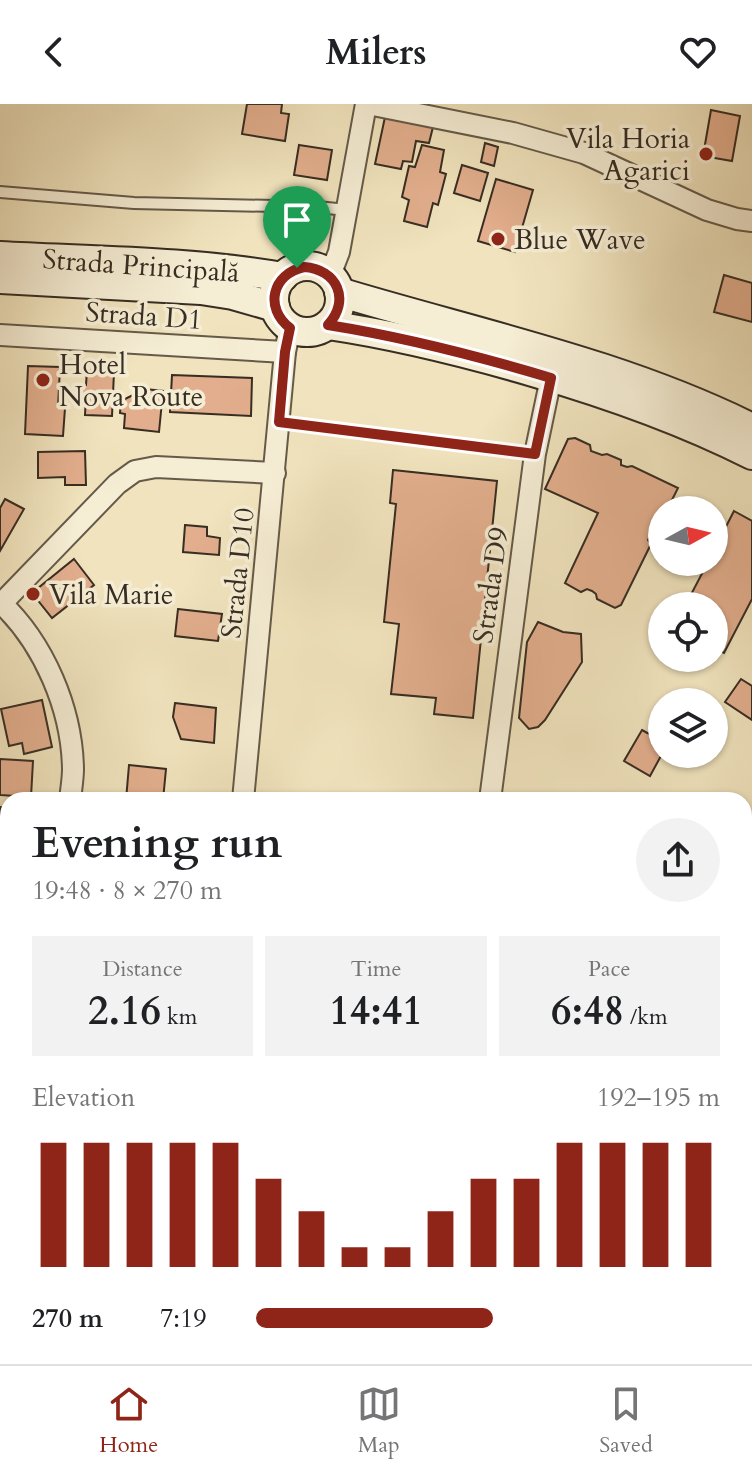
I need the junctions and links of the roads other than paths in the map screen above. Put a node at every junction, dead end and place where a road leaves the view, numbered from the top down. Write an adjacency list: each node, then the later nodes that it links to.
1 (367, 104): 3 (street); 4 (street)
2 (0, 192): 3 (lane)
3 (347, 210): 8 (street)
4 (752, 221)
5 (0, 256): 6 (main road, Strada Principală)
6 (283, 277): 8 (main road); 10 (main road)
7 (0, 279): 10 (main road, Strada Principală)
8 (333, 283): 9 (main road); 14 (main road)
9 (328, 325): 10 (main road); 12 (main road)
10 (283, 329): 11 (street, Strada D1); 13 (street, Strada D10)
11 (0, 335)
12 (551, 378): 15 (street, Strada D9); 16 (main road)
13 (279, 422): 15 (lane); 17 (street, Strada D10)
14 (752, 428)
15 (535, 454): 21 (street, Strada D9)
16 (752, 455)
17 (275, 473): 18 (street); 20 (street, Strada D10)
18 (1, 602): 19 (street)
19 (71, 792)
20 (244, 792)
21 (491, 792)

